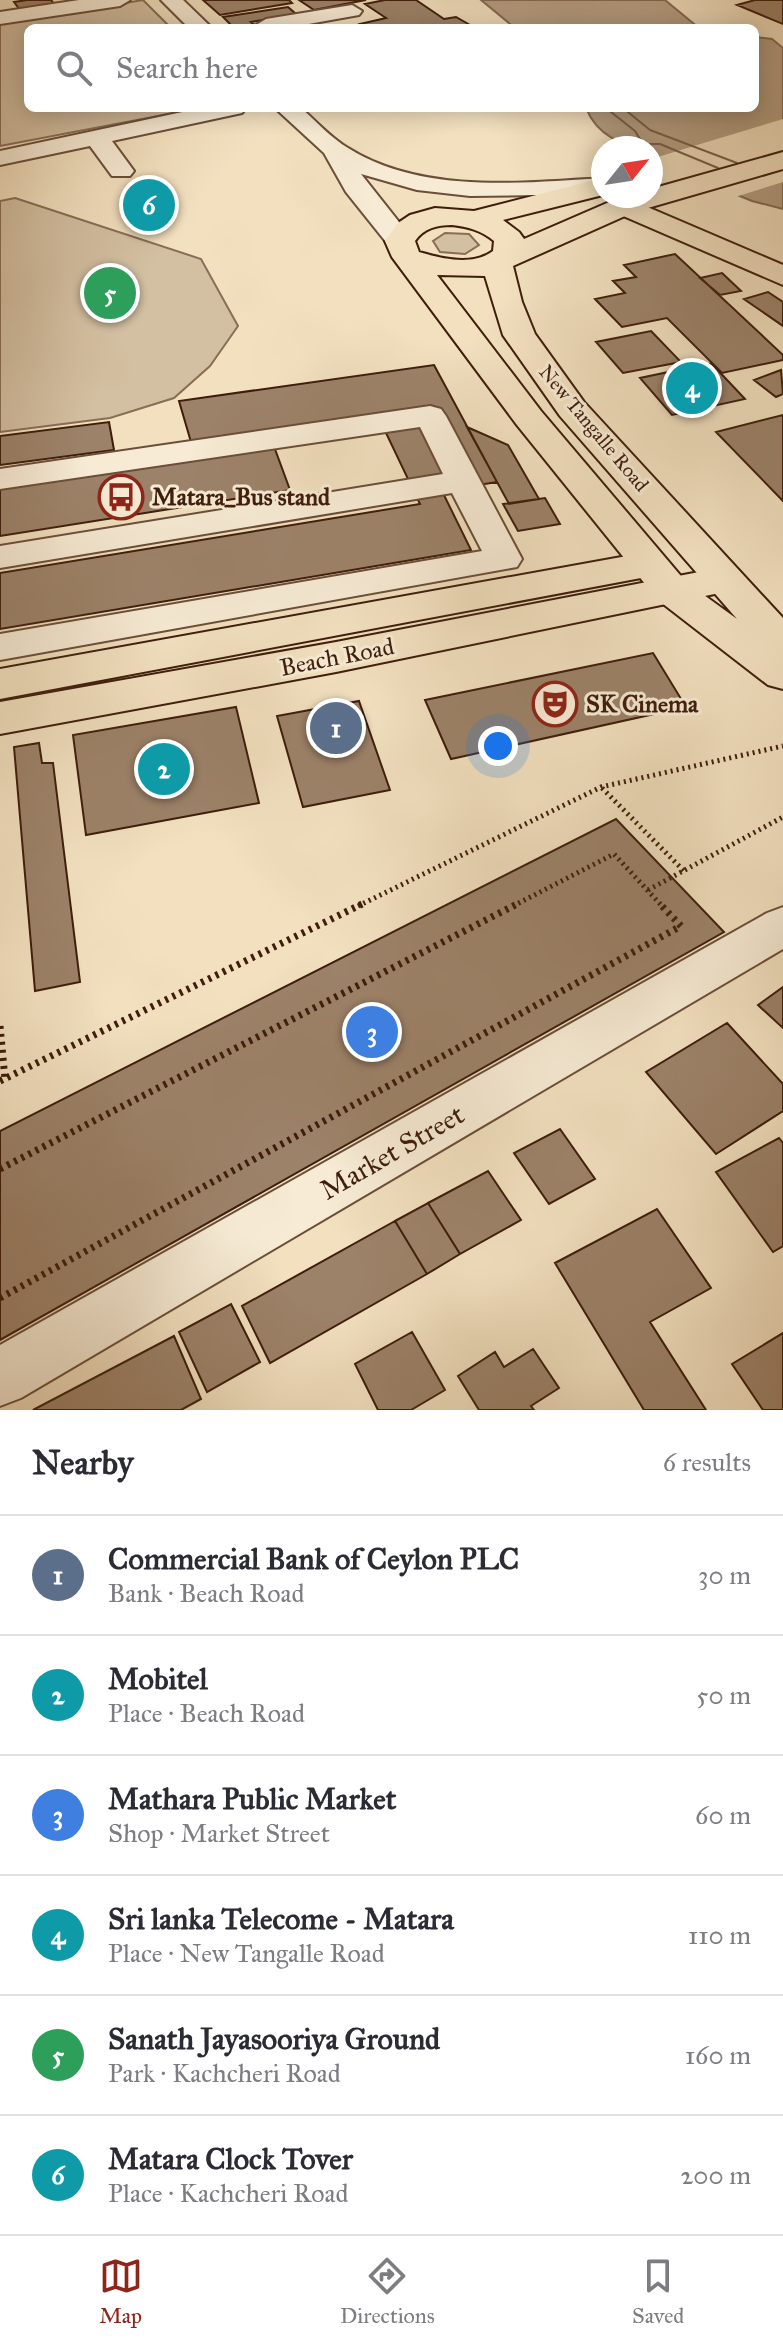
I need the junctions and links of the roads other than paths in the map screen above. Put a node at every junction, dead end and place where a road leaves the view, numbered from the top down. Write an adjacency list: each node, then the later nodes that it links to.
1 (120, 0): 4 (street)
2 (171, 0): 5 (street)
3 (352, 11): 6 (street)
4 (0, 18)
5 (197, 24)
6 (272, 24)
7 (215, 112): 9 (street)
8 (291, 112): 11 (street)
9 (96, 137): 12 (street); 14 (street)
10 (783, 137): 15 (main road)
11 (336, 152): 17 (street); 21 (street); 22 (street)
12 (0, 158)
13 (783, 160): 16 (main road)
14 (121, 171)
15 (663, 183)
16 (663, 188)
17 (591, 193)
18 (591, 201): 21 (main road)
19 (605, 208): 23 (main road)
20 (655, 208): 24 (main road)
21 (475, 219): 22 (main road); 23 (main road)
22 (406, 250): 23 (main road); 29 (main road, New Tangalle Road)
23 (497, 262): 28 (main road, New Tangalle Road)
24 (783, 276)
25 (0, 479): 26 (street)
26 (463, 481): 27 (street); 31 (street)
27 (0, 557)
28 (714, 567): 29 (main road); 30 (main road, New Tangalle Road)
29 (662, 578): 32 (main road, New Tangalle Road); 33 (main road, Beach Road); 34 (main road, Beach Road)
30 (783, 644)
31 (0, 647)
32 (783, 674)
33 (0, 684)
34 (0, 718)
35 (783, 926): 36 (street, Market Street)
36 (0, 1377)

